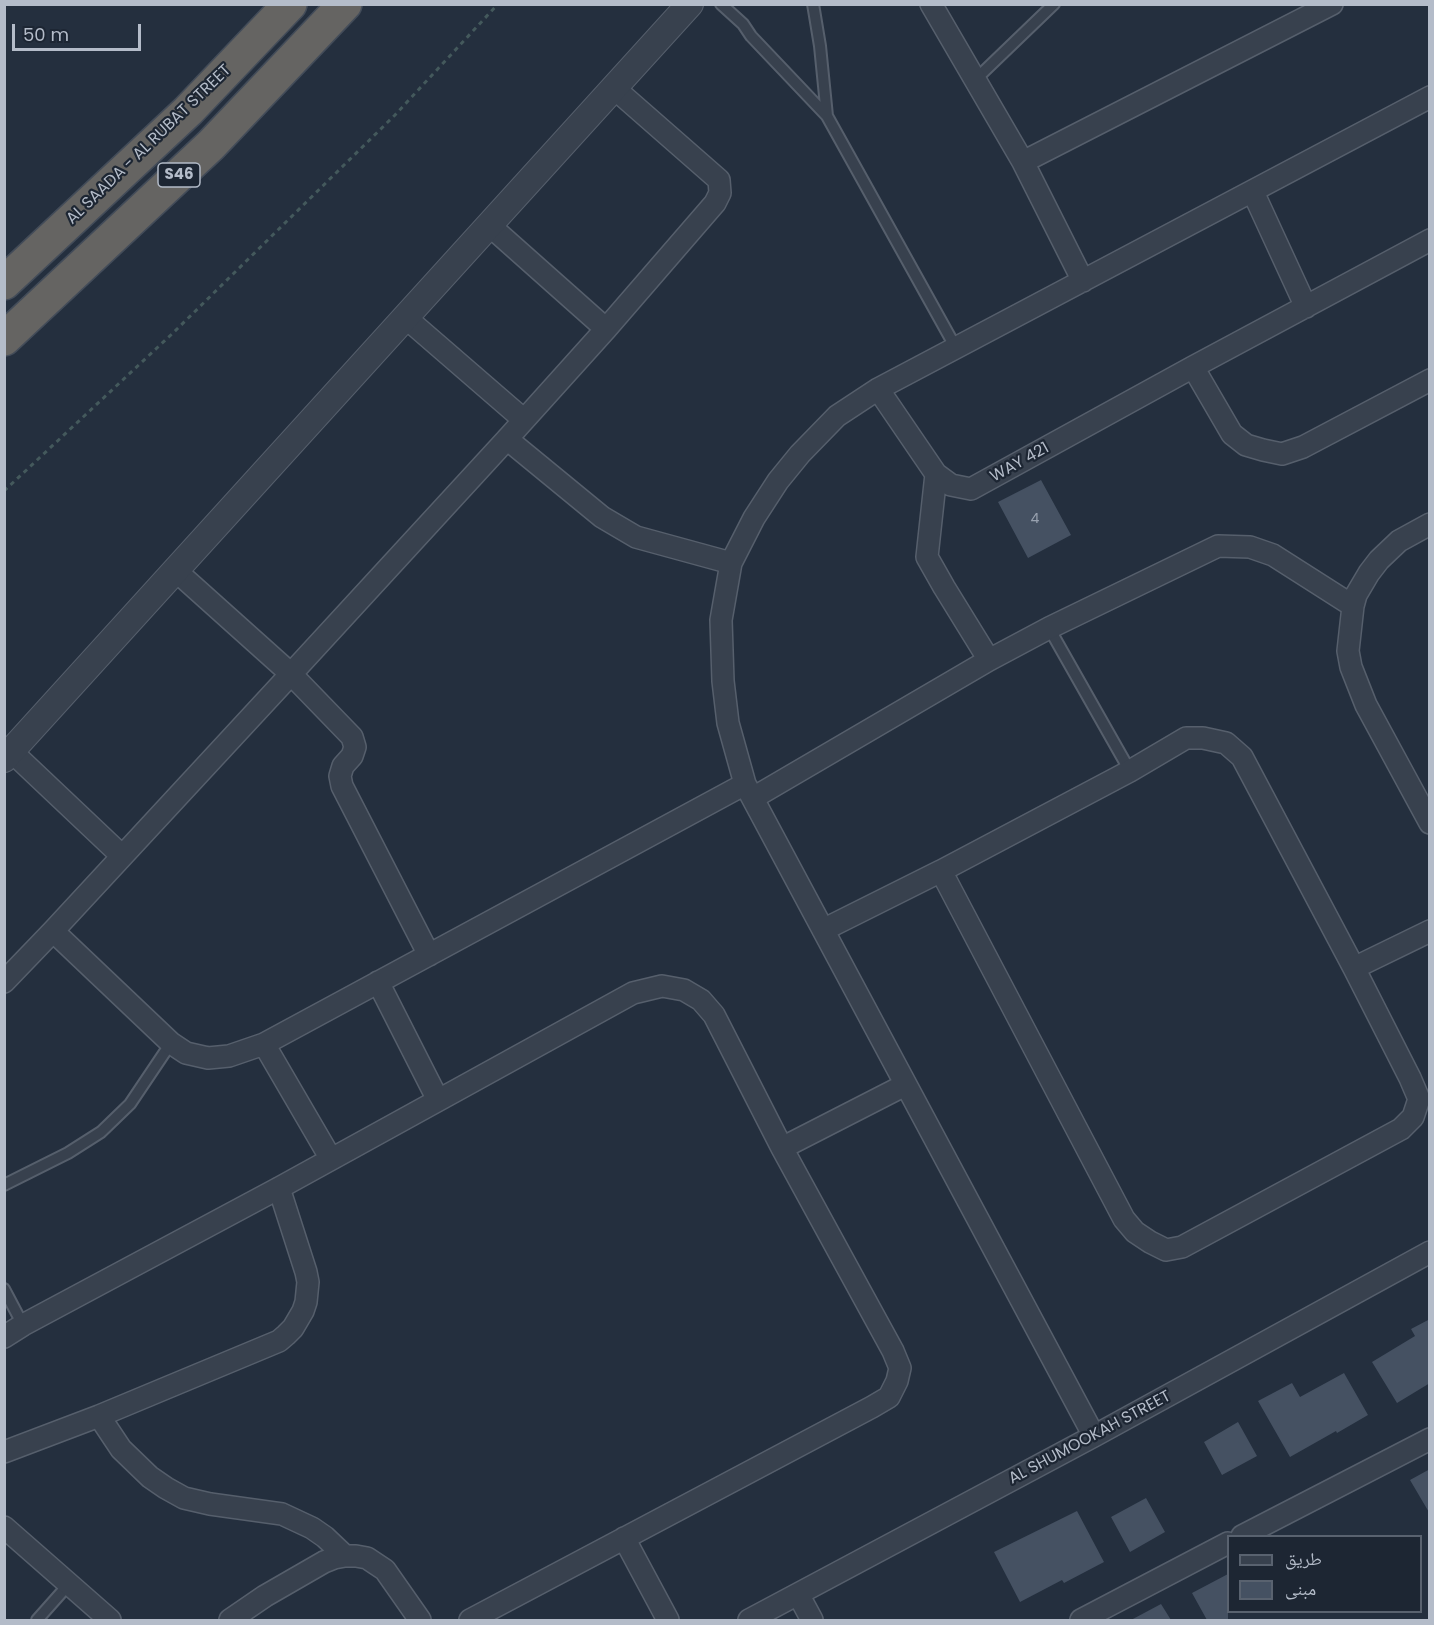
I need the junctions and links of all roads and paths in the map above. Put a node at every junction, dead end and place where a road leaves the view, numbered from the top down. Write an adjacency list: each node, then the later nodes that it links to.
1 (291, 4): 19 (highway, AL SAADA - AL RUBAT STREET / S46)
2 (345, 4): 23 (highway, S46)
3 (498, 4): 31 (path)
4 (690, 4): 11 (street)
5 (721, 4): 13 (lane)
6 (813, 4): 13 (lane)
7 (931, 4): 10 (street)
8 (1054, 4): 10 (lane)
9 (1332, 4): 14 (street)
10 (975, 80): 14 (street)
11 (614, 88): 16 (street); 22 (street)
12 (1430, 98): 15 (street)
13 (827, 116): 24 (lane)
14 (1023, 162): 18 (street)
15 (1253, 192): 18 (street); 20 (street)
16 (489, 225): 21 (street); 22 (street)
17 (1430, 240): 20 (street, WAY 421)
18 (1083, 281): 24 (street)
19 (4, 283)
20 (1306, 307): 25 (street, WAY 421)
21 (405, 317): 28 (street); 34 (street)
22 (606, 329): 28 (street)
23 (4, 339)
24 (956, 348): 27 (street)
25 (1192, 367): 26 (street); 30 (street, WAY 421)
26 (1430, 380)
27 (878, 389): 30 (street, WAY 421); 33 (street)
28 (524, 420): 29 (street)
29 (507, 439): 33 (street); 38 (street)
30 (936, 474): 37 (street)
31 (4, 491)
32 (1430, 524): 35 (street)
33 (731, 563): 41 (street)
34 (175, 570): 38 (street); 39 (street)
35 (1353, 606): 36 (street); 42 (street)
36 (1049, 628): 37 (street); 40 (lane)
37 (989, 660): 41 (street)
38 (291, 674): 43 (street); 48 (street)
39 (8, 755): 43 (street)
40 (1130, 771): 44 (street); 49 (street)
41 (749, 791): 45 (street); 48 (street)
42 (1430, 823)
43 (122, 856): 47 (street)
44 (941, 871): 45 (street); 49 (street)
45 (823, 930): 54 (street)
46 (1430, 931): 49 (street)
47 (53, 932): 50 (street); 52 (street)
48 (429, 955): 51 (street)
49 (1354, 968)
50 (4, 982)
51 (378, 982): 53 (street); 55 (street)
52 (171, 1043): 53 (street); 58 (lane)
53 (264, 1044): 57 (street)
54 (906, 1085): 56 (street); 65 (street)
55 (438, 1100): 56 (street); 57 (street)
56 (782, 1148): 70 (street)
57 (332, 1160): 59 (street)
58 (4, 1185)
59 (279, 1188): 62 (street); 64 (street)
60 (1430, 1252): 65 (street, AL SHUMOOKAH STREET)
61 (4, 1289): 62 (lane)
62 (23, 1325): 63 (street)
63 (4, 1337)
64 (99, 1416): 67 (street); 72 (street)
65 (1094, 1436): 74 (street, AL SHUMOOKAH STREET)
66 (1430, 1439): 69 (street)
67 (4, 1452)
68 (4, 1527): 73 (street)
69 (1244, 1535)
70 (624, 1538): 79 (street); 80 (street)
71 (1227, 1545): 83 (street)
72 (345, 1556): 77 (street); 78 (street)
73 (69, 1584): 75 (lane); 76 (street)
74 (798, 1594): 81 (street, AL SHUMOOKAH STREET); 82 (street)
75 (38, 1620)
76 (110, 1620)
77 (230, 1620)
78 (420, 1620)
79 (470, 1620)
80 (668, 1620)
81 (749, 1620)
82 (812, 1620)
83 (1080, 1620)

